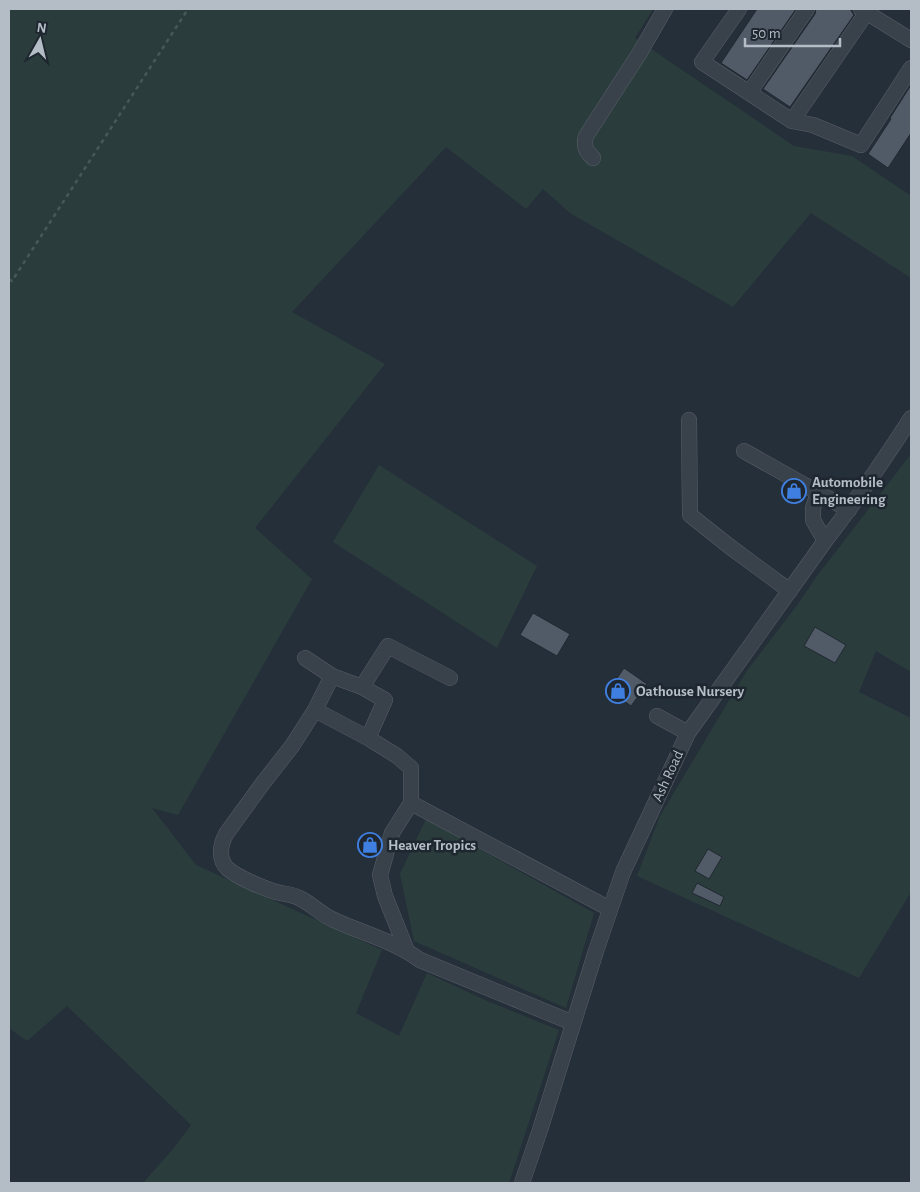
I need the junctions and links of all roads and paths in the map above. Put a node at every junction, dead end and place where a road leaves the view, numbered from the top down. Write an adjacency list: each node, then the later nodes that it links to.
1 (188, 9): 11 (path)
2 (665, 9): 10 (street)
3 (739, 9): 8 (street)
4 (807, 9): 8 (street)
5 (864, 11): 6 (street); 9 (street)
6 (911, 40)
7 (911, 68): 9 (street)
8 (749, 93): 9 (street)
9 (792, 121)
10 (593, 158)
11 (9, 279)
12 (911, 418): 16 (street, Ash Road)
13 (688, 420): 18 (street)
14 (744, 451): 15 (street)
15 (818, 493): 16 (street); 17 (street)
16 (849, 510): 17 (street, Ash Road)
17 (825, 541): 18 (street, Ash Road)
18 (790, 591): 25 (street, Ash Road)
19 (305, 658): 20 (street)
20 (332, 676): 22 (street); 23 (street)
21 (450, 678): 22 (street)
22 (362, 687): 26 (street)
23 (315, 710): 26 (street); 29 (street)
24 (657, 716): 25 (street)
25 (688, 733): 28 (street, Ash Road)
26 (368, 738): 27 (street)
27 (411, 803): 28 (street); 29 (street)
28 (610, 909): 30 (street, Ash Road)
29 (407, 951): 30 (street)
30 (573, 1023): 31 (street, Ash Road)
31 (522, 1183)

